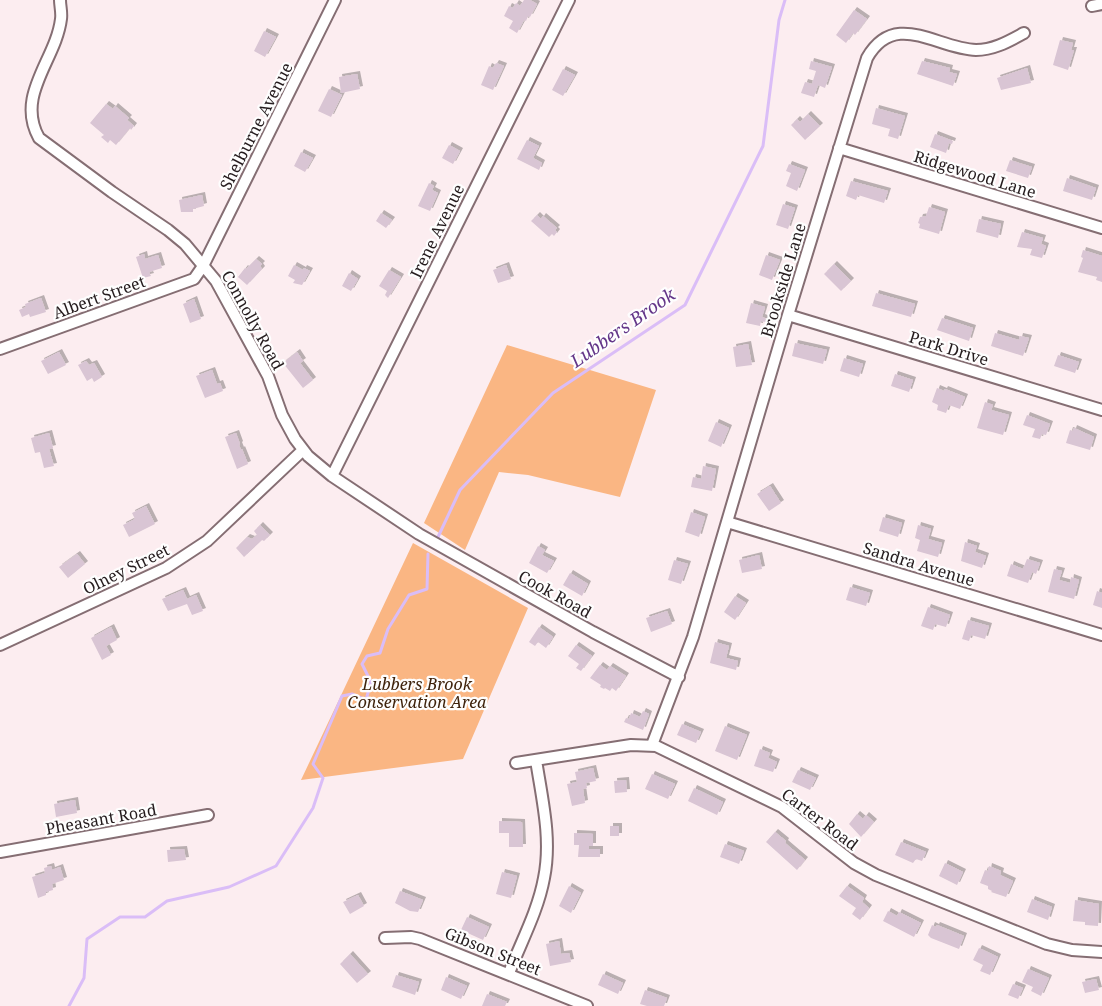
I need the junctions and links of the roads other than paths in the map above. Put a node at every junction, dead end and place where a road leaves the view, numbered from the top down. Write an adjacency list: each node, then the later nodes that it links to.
1 (60, 0): 7 (street, Connolly Road)
2 (336, 0): 7 (street, Shelburne Avenue)
3 (569, 0): 12 (street, Irene Avenue)
4 (1024, 33): 5 (street, Brookside Lane)
5 (839, 148): 6 (street, Ridgewood Lane); 8 (street, Brookside Lane)
6 (1102, 228)
7 (203, 266): 9 (street, Albert Street); 11 (street, Connolly Road)
8 (788, 315): 10 (street, Park Drive); 13 (street, Brookside Lane)
9 (0, 349)
10 (1102, 410)
11 (303, 450): 12 (street, Connolly Road); 16 (street, Olney Street)
12 (332, 476): 14 (street, Connolly Road)
13 (727, 522): 15 (street, Sandra Avenue); 17 (street, Brookside Lane)
14 (418, 534): 17 (street, Cook Road)
15 (1102, 635)
16 (2, 642)
17 (679, 677): 18 (street, Brookside Lane)
18 (652, 746): 19 (street, Carter Road); 24 (street, Carter Road)
19 (536, 760): 20 (street, Carter Road); 25 (street)
20 (516, 763)
21 (208, 814): 22 (street, Pheasant Road)
22 (0, 852)
23 (385, 938): 25 (street, Gibson Street)
24 (1102, 952)
25 (509, 973): 26 (street, Gibson Street)
26 (587, 1006)

